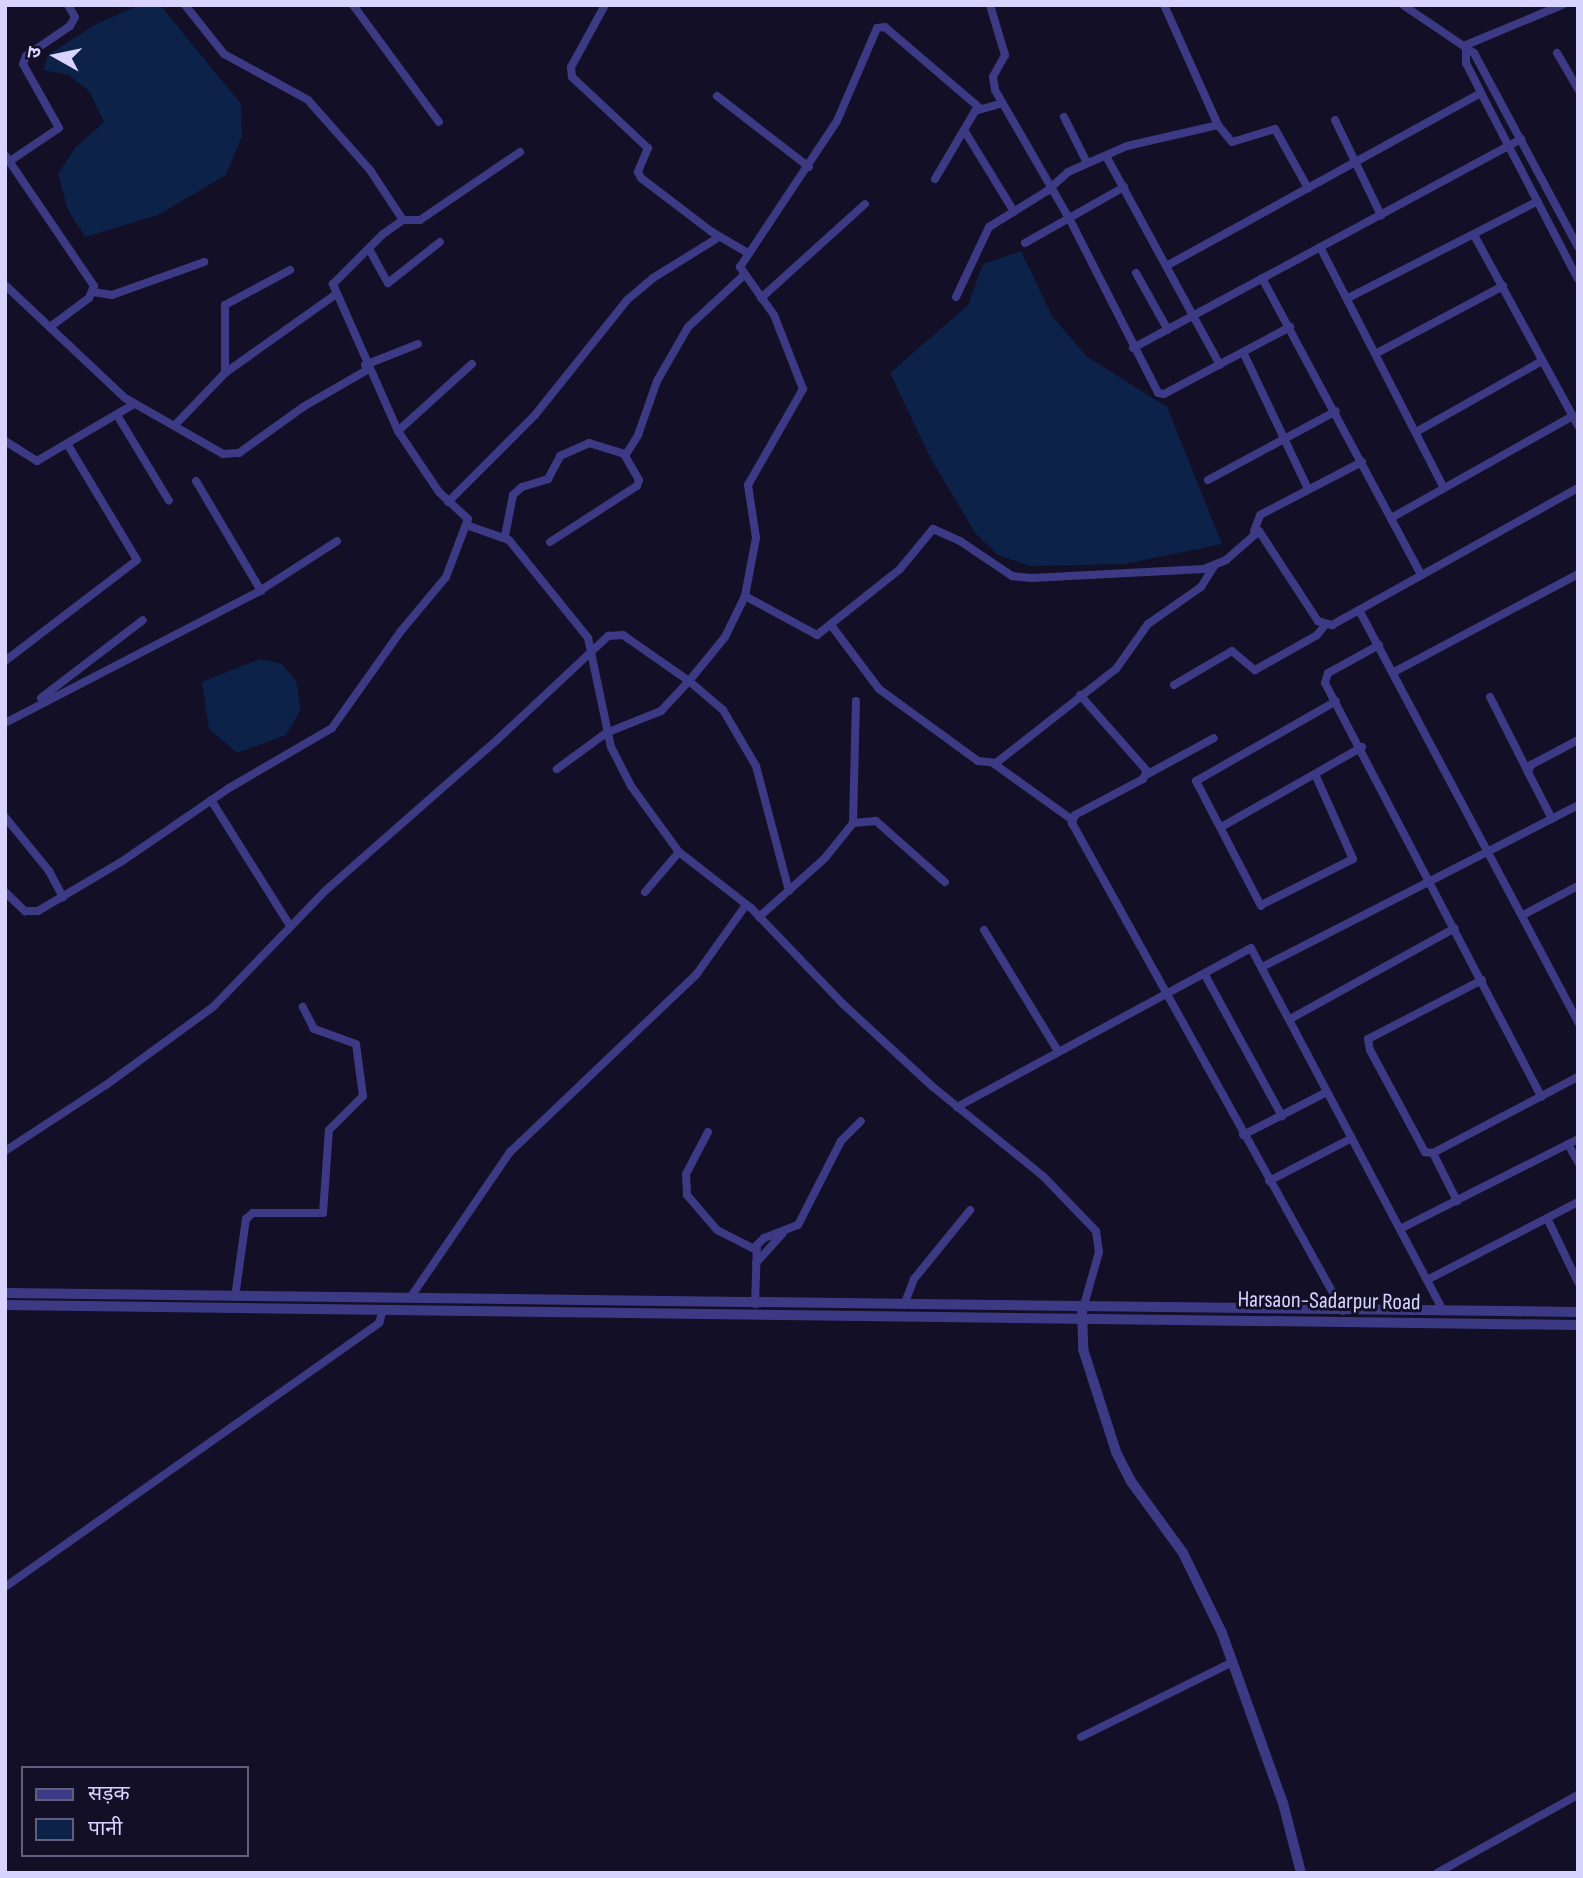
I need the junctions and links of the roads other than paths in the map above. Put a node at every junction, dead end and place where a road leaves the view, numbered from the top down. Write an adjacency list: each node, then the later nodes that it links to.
1 (68, 5): 25 (street)
2 (184, 5): 38 (street)
3 (353, 5): 18 (street)
4 (605, 5): 40 (street)
5 (990, 5): 14 (street)
6 (1164, 5): 19 (street)
7 (1403, 5): 9 (street)
8 (1562, 5): 9 (street)
9 (1466, 45): 12 (street); 21 (street)
10 (1558, 53): 11 (street)
11 (1578, 89)
12 (1481, 93): 22 (street); 27 (street)
13 (717, 96): 28 (street)
14 (1003, 103): 15 (street); 30 (street)
15 (980, 108): 20 (street); 28 (street)
16 (1064, 117): 26 (street)
17 (1335, 120): 27 (street)
18 (439, 122)
19 (1218, 125): 24 (street); 32 (street)
20 (964, 130): 29 (street); 35 (street)
21 (1521, 139): 22 (street); 44 (street)
22 (1509, 146): 33 (street); 36 (street)
23 (520, 152): 38 (street)
24 (1106, 156): 26 (street); 31 (street)
25 (7, 158): 56 (street)
26 (1086, 161): 30 (street)
27 (1356, 164): 32 (street); 36 (street)
28 (809, 167): 46 (street)
29 (935, 179)
30 (1052, 187): 35 (street); 37 (street)
31 (1124, 187): 37 (street); 48 (street)
32 (1308, 188): 48 (street)
33 (1538, 201): 39 (street); 53 (street)
34 (865, 204): 59 (street)
35 (1013, 210): 58 (street)
36 (1381, 215): 43 (street)
37 (1069, 218): 42 (street); 66 (street)
38 (404, 220): 45 (street)
39 (1474, 235): 55 (street); 60 (street)
40 (719, 237): 46 (street); 93 (street)
41 (440, 242): 45 (street)
42 (1025, 243)
43 (1320, 247): 52 (street); 60 (street)
44 (1578, 247)
45 (369, 249): 57 (street)
46 (748, 253): 51 (street)
47 (204, 262): 56 (street)
48 (1168, 265): 61 (street)
49 (290, 270): 73 (street)
50 (1136, 273): 64 (street)
51 (743, 276): 59 (street); 85 (street)
52 (1262, 278): 61 (street); 63 (street)
53 (1578, 279)
54 (5, 285): 62 (street)
55 (1503, 286): 68 (street); 69 (street)
56 (93, 292): 62 (street)
57 (336, 294): 72 (street); 73 (street)
58 (956, 297)
59 (761, 298): 104 (street)
60 (1348, 298): 68 (street)
61 (1195, 316): 64 (street); 71 (street)
62 (50, 327): 74 (street)
63 (1290, 327): 67 (street); 75 (street)
64 (1168, 330): 66 (street)
65 (418, 344): 72 (street)
66 (1133, 348): 71 (street)
67 (1243, 352): 71 (street); 83 (street)
68 (1377, 354): 81 (street)
69 (1542, 361): 77 (street); 81 (street)
70 (472, 364): 80 (street)
71 (1220, 365)
72 (366, 367): 78 (street); 80 (street)
73 (225, 373): 78 (street)
74 (134, 404): 76 (street); 78 (street)
75 (1336, 411): 83 (street); 86 (street)
76 (117, 415): 84 (street); 92 (street)
77 (1573, 416): 79 (street); 89 (street)
78 (175, 425)
79 (1578, 426)
80 (398, 431): 93 (street)
81 (1416, 432): 89 (street)
82 (5, 441): 84 (street)
83 (1281, 441): 87 (street); 91 (street)
84 (68, 445): 111 (street)
85 (625, 454): 97 (street); 99 (street)
86 (1362, 461): 91 (street); 94 (street)
87 (1208, 480)
88 (196, 481): 103 (street)
89 (1444, 488): 94 (street)
90 (1578, 488): 101 (street)
91 (1308, 489): 96 (street)
92 (169, 501)
93 (447, 502): 95 (street)
94 (1391, 518): 101 (street)
95 (468, 526): 97 (street); 130 (street)
96 (1254, 531): 100 (street); 108 (street)
97 (505, 536): 110 (street)
98 (337, 541): 103 (street)
99 (550, 542)
100 (1214, 566): 107 (street); 115 (street)
101 (1421, 574): 105 (street)
102 (1578, 575): 112 (street)
103 (261, 591): 119 (street)
104 (745, 596): 107 (street); 113 (street)
105 (1359, 610): 108 (street); 109 (street)
106 (143, 620): 119 (street)
107 (831, 625): 125 (street)
108 (1325, 625): 114 (street)
109 (1379, 645): 112 (street); 118 (street)
110 (594, 649): 113 (street); 121 (street); 149 (street)
111 (5, 661)
112 (1394, 672): 138 (street)
113 (689, 681): 121 (street); 142 (street)
114 (1174, 685)
115 (1080, 695): 125 (street); 129 (street)
116 (1490, 697): 127 (street)
117 (856, 701): 135 (street)
118 (1336, 701): 124 (street); 136 (street)
119 (34, 705): 120 (street)
120 (5, 723)
121 (606, 733): 126 (street); 137 (street)
122 (1214, 738): 129 (street)
123 (1578, 740): 127 (street)
124 (1362, 747): 128 (street); 140 (street)
125 (993, 763): 134 (street)
126 (557, 769)
127 (1528, 772): 133 (street)
128 (1315, 774): 136 (street); 136 (street)
129 (1146, 775): 134 (street)
130 (211, 800): 145 (street); 149 (street)
131 (1578, 806): 133 (street)
132 (5, 817): 145 (street)
133 (1552, 819): 138 (street)
134 (1072, 820): 155 (street)
135 (853, 823): 139 (street); 142 (street)
136 (1223, 826)
137 (679, 852): 144 (street); 146 (street)
138 (1489, 852): 140 (street); 147 (street)
139 (945, 882)
140 (1431, 882): 150 (street); 152 (street)
141 (1578, 886): 147 (street)
142 (789, 891): 148 (street)
143 (5, 892): 145 (street)
144 (645, 892)
145 (64, 897)
146 (746, 905): 148 (street); 188 (street)
147 (1523, 915): 158 (street)
148 (760, 917): 163 (street)
149 (290, 926): 171 (street)
150 (1455, 928): 154 (street); 157 (street)
151 (984, 930): 159 (street)
152 (1262, 967): 153 (street); 157 (street)
153 (1205, 975): 155 (street); 164 (street)
154 (1482, 980): 162 (street); 172 (street)
155 (1164, 995): 159 (street); 167 (street)
156 (303, 1007): 186 (street)
157 (1290, 1020): 161 (street)
158 (1578, 1022)
159 (1058, 1051): 163 (street)
160 (1578, 1077): 162 (street)
161 (1327, 1091): 164 (street); 168 (street)
162 (1541, 1097): 172 (street)
163 (957, 1107): 192 (street)
164 (1282, 1116): 167 (street)
165 (860, 1121): 180 (street)
166 (708, 1132): 181 (street)
167 (1243, 1135): 174 (street)
168 (1352, 1138): 174 (street); 179 (street)
169 (1578, 1139): 170 (street)
170 (1569, 1144): 173 (street); 175 (street)
171 (5, 1151)
172 (1433, 1153): 175 (street)
173 (1578, 1162)
174 (1269, 1181): 194 (street)
175 (1457, 1201): 179 (street)
176 (1578, 1202): 178 (street)
177 (970, 1210): 190 (street)
178 (1547, 1218): 183 (street); 184 (street)
179 (1400, 1228): 183 (street)
180 (787, 1230): 181 (street); 182 (street)
181 (756, 1250): 182 (street)
182 (755, 1265): 189 (street)
183 (1427, 1280): 195 (street)
184 (1578, 1282)
185 (5, 1293): 186 (street, Harsaon-Sadarpur Road)
186 (235, 1297): 187 (street, Harsaon-Sadarpur Road)
187 (378, 1298): 188 (street, Harsaon-Sadarpur Road); 193 (street)
188 (410, 1298): 189 (street, Harsaon-Sadarpur Road)
189 (755, 1304): 190 (street, Harsaon-Sadarpur Road)
190 (904, 1304): 192 (street, Harsaon-Sadarpur Road)
191 (5, 1305): 193 (street, Harsaon-Sadarpur Road)
192 (1084, 1305): 194 (street, Harsaon-Sadarpur Road); 197 (street)
193 (380, 1310): 197 (street, Harsaon-Sadarpur Road); 199 (street)
194 (1343, 1311): 195 (street, Harsaon-Sadarpur Road)
195 (1443, 1311): 196 (street, Harsaon-Sadarpur Road)
196 (1578, 1312)
197 (1080, 1318): 198 (street, Harsaon-Sadarpur Road); 200 (street)
198 (1578, 1325)
199 (5, 1587)
200 (1233, 1662): 201 (street); 203 (street)
201 (1081, 1737)
202 (1578, 1795): 204 (street)
203 (1300, 1873)
204 (1437, 1873)

